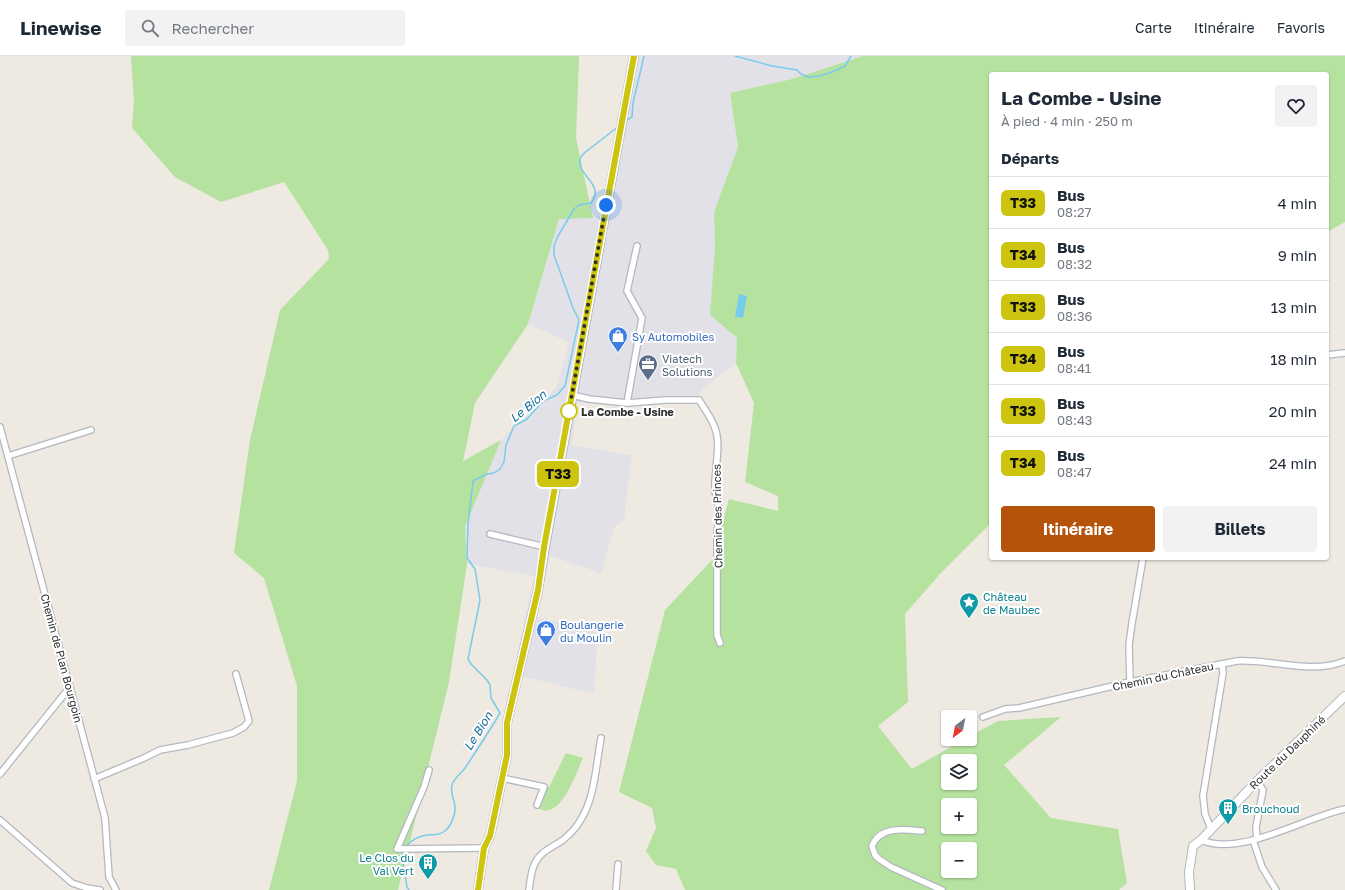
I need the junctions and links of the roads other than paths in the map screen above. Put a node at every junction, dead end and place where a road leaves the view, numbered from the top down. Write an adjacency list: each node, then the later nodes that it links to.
1 (634, 56): 5 (main road)
2 (637, 246): 6 (street)
3 (1345, 352): 4 (street)
4 (1329, 355)
5 (572, 395): 6 (street, Chemin des Princes); 11 (main road)
6 (627, 403): 13 (street, Chemin des Princes)
7 (0, 427): 9 (street, Chemin de Plan Bourgoin)
8 (91, 430): 9 (street)
9 (8, 456): 18 (street, Chemin de Plan Bourgoin)
10 (490, 534): 11 (street)
11 (544, 547): 24 (main road)
12 (1143, 560): 17 (street)
13 (720, 643)
14 (1345, 661): 15 (street, Chemin du Château)
15 (1222, 664): 17 (street, Chemin du Château); 30 (street)
16 (236, 674): 25 (street)
17 (1130, 682): 20 (street, Chemin du Château)
18 (70, 687): 23 (street); 25 (street, Chemin de Plan Bourgoin)
19 (1345, 696): 26 (main road, Route du Dauphiné)
20 (982, 717)
21 (601, 738): 39 (street)
22 (429, 770): 34 (street)
23 (0, 774)
24 (502, 778): 27 (street); 34 (main road)
25 (94, 779): 37 (street, Chemin de Plan Bourgoin)
26 (1257, 781): 30 (main road, Route du Dauphiné); 33 (street)
27 (537, 805)
28 (1345, 809): 33 (street)
29 (0, 820): 36 (street)
30 (1211, 828): 32 (main road, Route du Dauphiné)
31 (922, 831): 41 (street)
32 (1201, 840): 33 (street); 42 (main road, Route du Dauphiné)
33 (1255, 840): 43 (street)
34 (484, 848): 38 (main road)
35 (618, 864): 40 (street)
36 (100, 890)
37 (116, 890)
38 (478, 890)
39 (529, 890)
40 (616, 890)
41 (942, 890)
42 (1190, 890)
43 (1276, 890)

